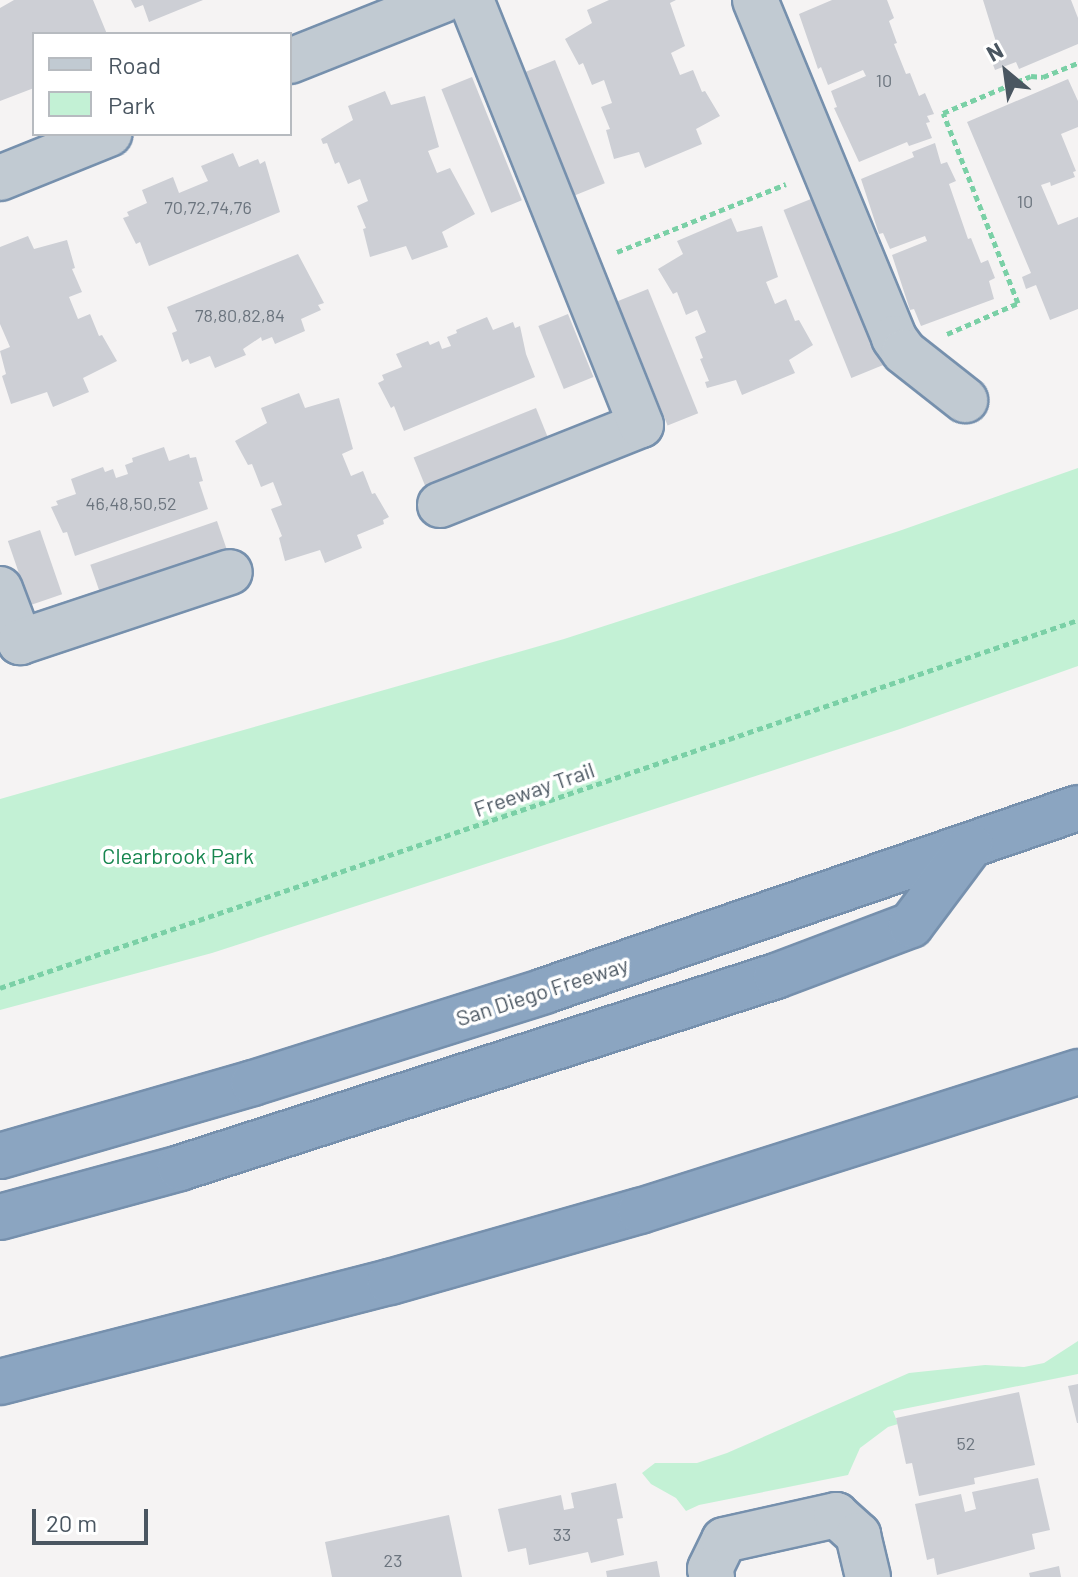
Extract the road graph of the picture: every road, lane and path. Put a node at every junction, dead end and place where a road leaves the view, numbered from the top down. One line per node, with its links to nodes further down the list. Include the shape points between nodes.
1 (443, 0): 4 (street)
2 (471, 0): 9 (street)
3 (755, 0): 7 (street)
4 (292, 60)
5 (1078, 63): 10 (path, via 1043,77 1031,76 943,113 1018,303)
6 (104, 136): 8 (street)
7 (824, 168): 9 (path); 10 (street)
8 (0, 178)
9 (578, 267): 12 (street, via 641,425)
10 (904, 352): 11 (street)
11 (965, 400)
12 (440, 505)
13 (230, 572): 14 (street, via 20,642)
14 (0, 589)
15 (1078, 620): 18 (path, Freeway Trail)
16 (1078, 808): 17 (highway, San Diego Freeway)
17 (970, 846): 20 (highway, San Diego Freeway, via 530,996); 21 (highway, via 911,925 898,930 761,981 180,1168)
18 (0, 988)
19 (1078, 1072): 22 (highway, via 640,1211 390,1282)
20 (0, 1156)
21 (0, 1217)
22 (0, 1382)
23 (712, 1577): 24 (street, via 710,1569 724,1540 836,1515 858,1535)
24 (868, 1577)

